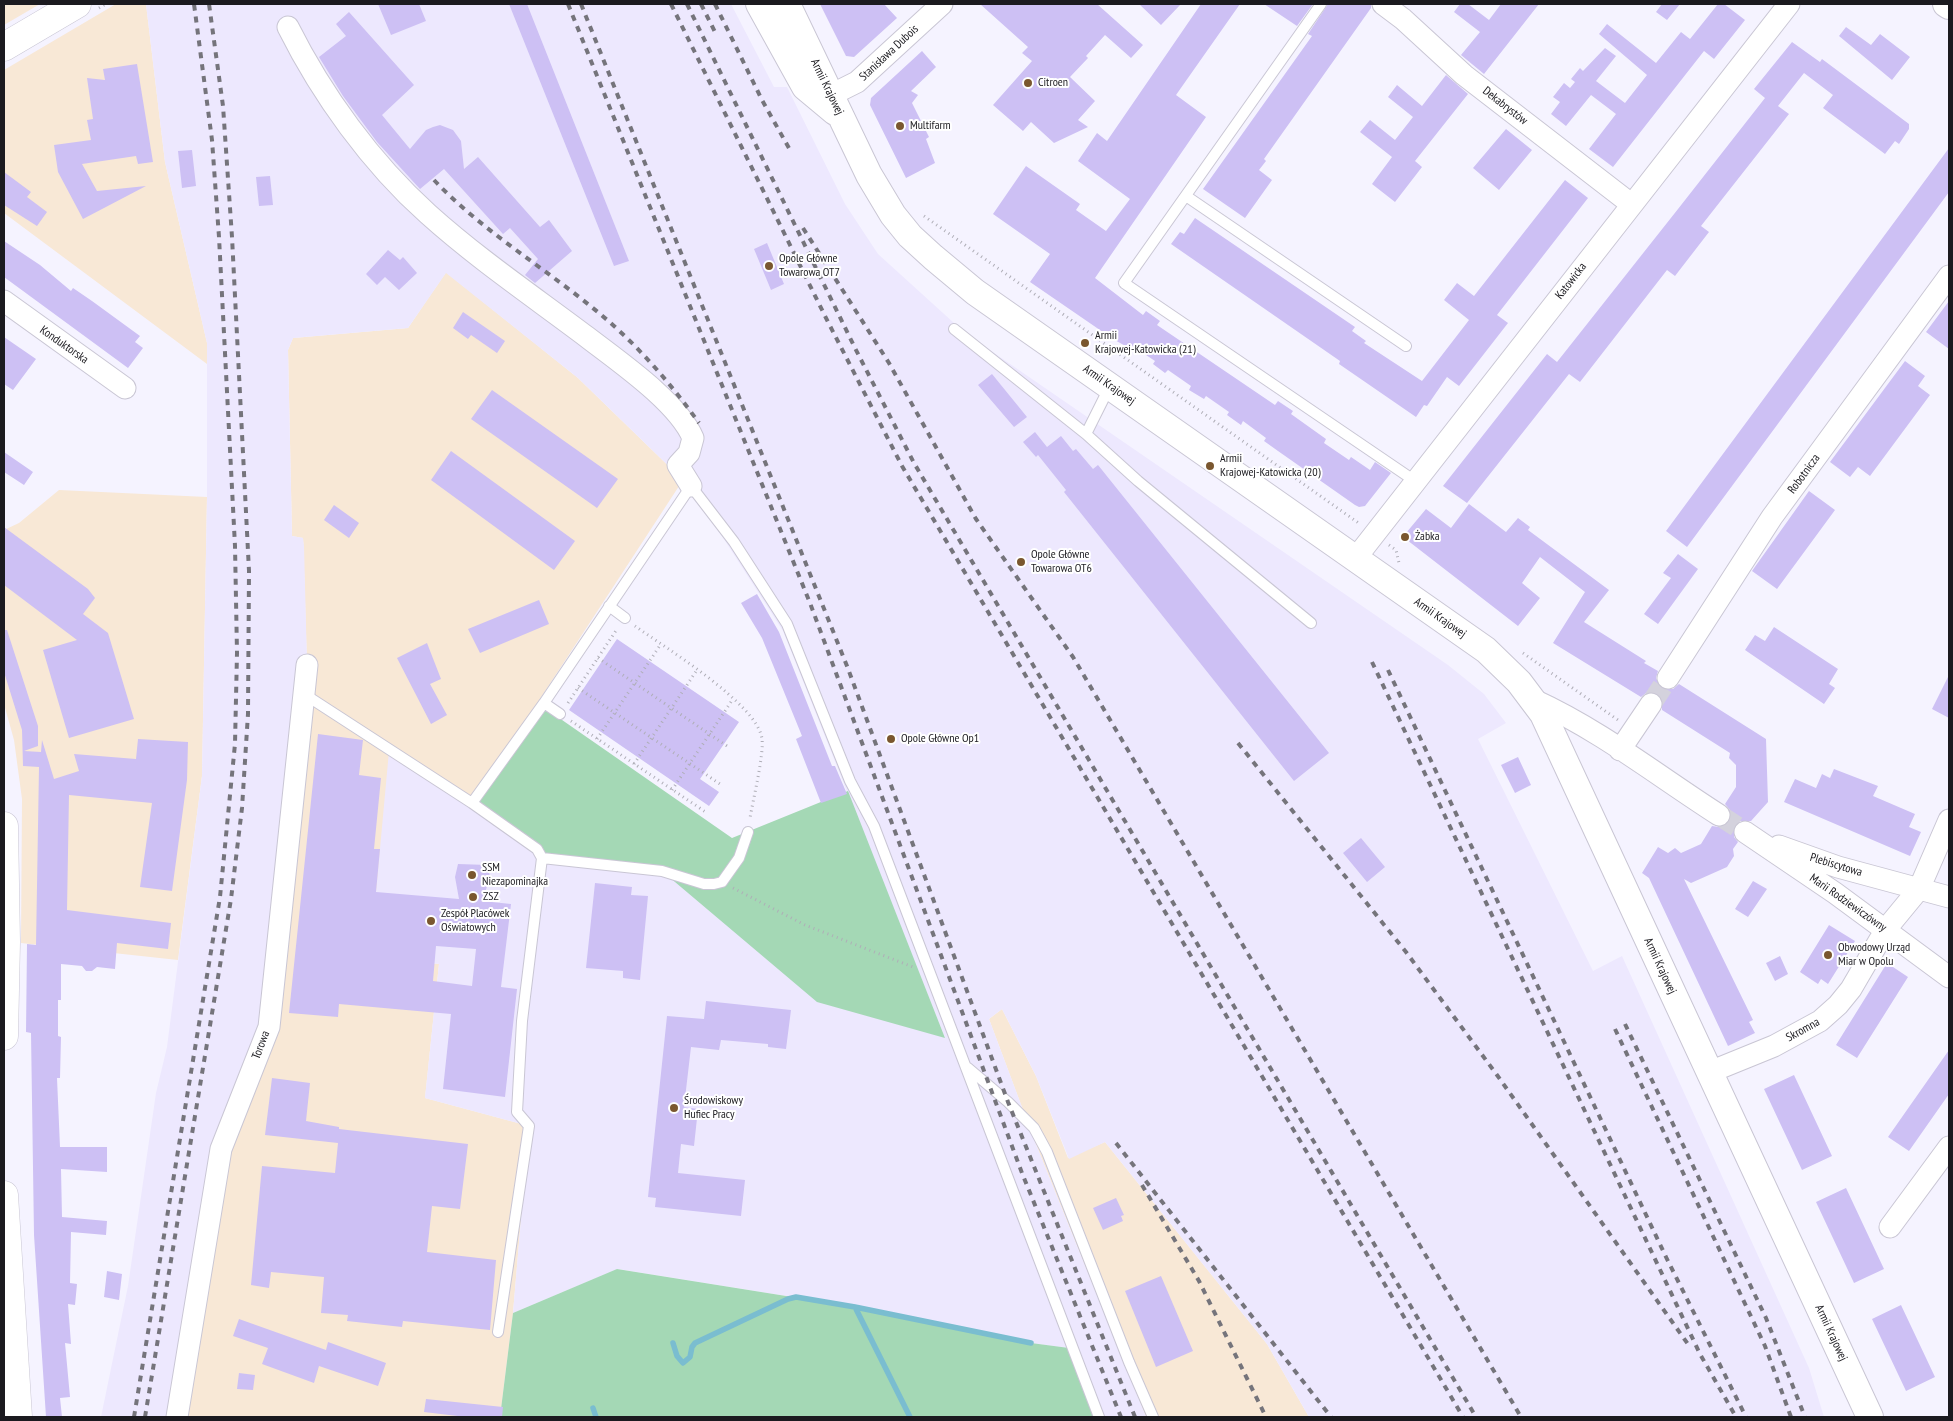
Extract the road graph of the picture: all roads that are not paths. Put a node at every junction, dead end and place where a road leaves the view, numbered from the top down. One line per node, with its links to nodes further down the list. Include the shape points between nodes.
1 (77, 4): 11 (main road)
2 (759, 4): 12 (street, via 805,87)
3 (787, 4): 12 (street, Armii Krajowej)
4 (942, 4): 12 (street, Stanisława Dubois, via 857,82)
5 (1321, 4): 13 (lane)
6 (1383, 4): 14 (street, Dekabrystów, via 1464,74)
7 (1789, 4): 14 (street, Katowicka)
8 (1946, 4): 9 (street)
9 (1949, 6)
10 (288, 27): 23 (street, via 327,97 395,182 428,215 635,375 681,419 693,438 689,453 678,465)
11 (4, 47)
12 (836, 106): 19 (street, Armii Krajowej, via 869,175 910,236 975,292)
13 (1186, 196): 18 (lane); 22 (lane, via 1124,283)
14 (1630, 204): 22 (street, Katowicka)
15 (1949, 276): 29 (street, Robotnicza, via 1772,518)
16 (4, 301): 20 (street, Konduktorska)
17 (954, 330): 21 (lane)
18 (1406, 346)
19 (1111, 386): 21 (lane); 24 (street, Armii Krajowej)
20 (125, 388)
21 (1086, 434): 27 (lane)
22 (1416, 481): 24 (street, Katowicka)
23 (691, 486): 25 (lane); 48 (lane, via 734,542 787,624 850,780 874,826)
24 (1356, 559): 31 (street, Armii Krajowej, via 1486,650)
25 (609, 606): 26 (lane); 32 (lane)
26 (625, 618)
27 (1311, 624)
28 (307, 665): 30 (street, Torowa)
29 (1668, 678)
30 (304, 694): 36 (lane); 55 (street, Torowa, via 269,1027 221,1149)
31 (1534, 700): 35 (street); 49 (street, Armii Krajowej, via 1586,804)
32 (544, 703): 34 (lane); 36 (lane)
33 (1651, 704): 35 (street)
34 (560, 714)
35 (1620, 750): 37 (street)
36 (472, 803): 42 (lane, via 537,849)
37 (1719, 814)
38 (1949, 820): 43 (street)
39 (4, 826): 47 (main road)
40 (748, 832): 42 (lane, via 739,858 722,882 704,884 662,871)
41 (1749, 835): 43 (street, Plebiscytowa, via 1838,867); 45 (street, Marii Rodziewiczówny)
42 (542, 858): 53 (lane, via 522,1021 517,1112 529,1126)
43 (1919, 889): 44 (street, Plebiscytowa); 45 (street)
44 (1949, 897)
45 (1886, 929): 46 (street, Marii Rodziewiczówny); 49 (street, Skromna, via 1851,989 1820,1021 1774,1046)
46 (1949, 977)
47 (4, 1036)
48 (967, 1068): 56 (lane); 57 (lane, via 1034,1128 1047,1152)
49 (1710, 1072): 58 (street, Armii Krajowej)
50 (1949, 1147): 52 (street)
51 (4, 1195): 54 (main road)
52 (1890, 1227)
53 (498, 1332)
54 (18, 1417)
55 (177, 1417)
56 (1099, 1417)
57 (1152, 1417)
58 (1870, 1417)

